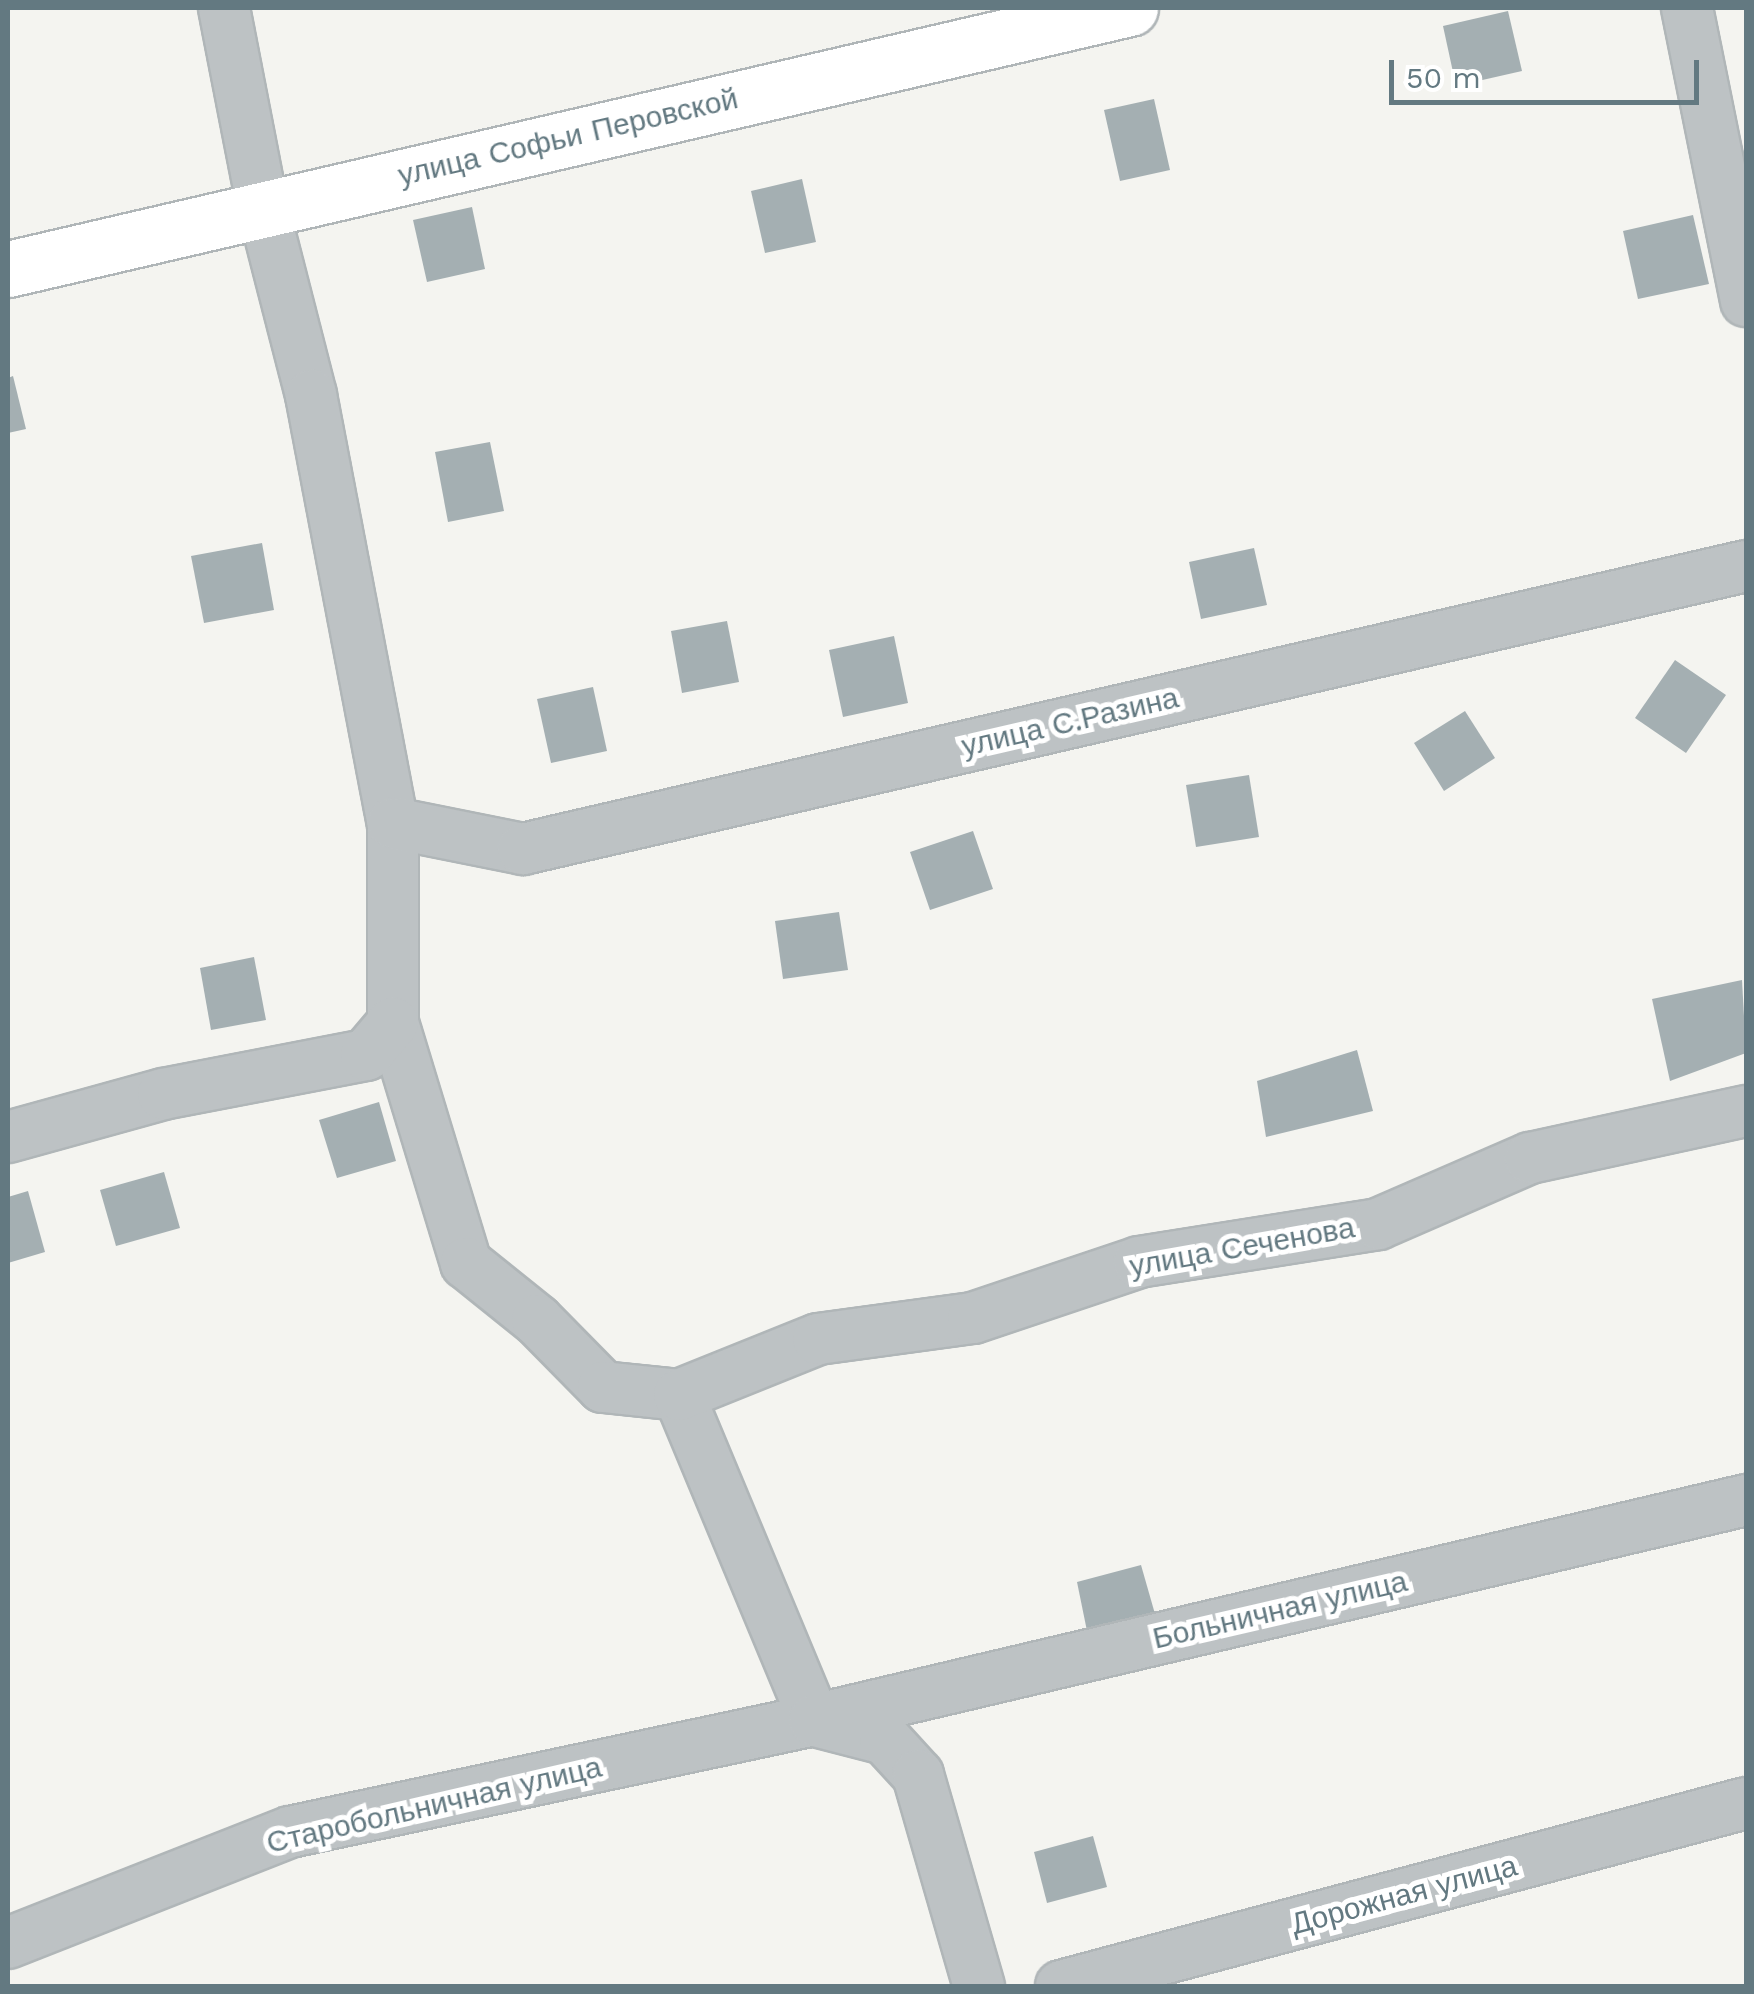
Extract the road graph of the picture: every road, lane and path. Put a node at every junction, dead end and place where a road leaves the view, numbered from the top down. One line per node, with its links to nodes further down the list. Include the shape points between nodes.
1 (224, 8): 4 (street)
2 (1130, 8): 4 (main road, улица Софьи Перовской)
3 (1687, 8): 6 (street)
4 (263, 208): 5 (main road, улица Софьи Перовской); 8 (street, via 311,394)
5 (8, 269)
6 (1746, 300)
7 (1746, 566): 8 (street, улица С.Разина, via 523,849)
8 (394, 823): 9 (street)
9 (394, 1023): 11 (street, via 366,1054 162,1094); 12 (street, via 466,1263 537,1320 602,1387)
10 (1746, 1112): 12 (street, улица Сеченова, via 1530,1158 1378,1224 1139,1262 973,1318 818,1339)
11 (8, 1138)
12 (679, 1395): 14 (street)
13 (1746, 1500): 14 (street, Больничная улица)
14 (814, 1720): 16 (street, Старобольничная улица, via 290,1832); 17 (street, via 885,1739 918,1775)
15 (1746, 1802): 18 (street, Дорожная улица)
16 (8, 1944)
17 (978, 1986)
18 (1061, 1986)

